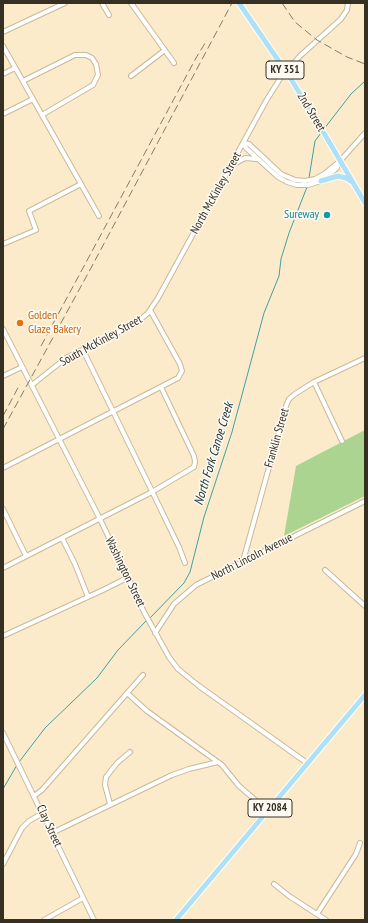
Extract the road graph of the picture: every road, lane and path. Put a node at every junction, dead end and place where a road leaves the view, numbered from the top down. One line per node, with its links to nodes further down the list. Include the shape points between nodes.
1 (65, 3): 7 (street)
2 (102, 3): 6 (street)
3 (131, 3): 9 (street)
4 (239, 3): 21 (main road, 2nd Street / KY 351, bridge, via 291,79)
5 (348, 3): 19 (street, North McKinley Street, via 341,19 281,77)
6 (109, 15)
7 (3, 32)
8 (3, 46): 11 (street)
9 (165, 50): 10 (street); 13 (street)
10 (174, 62)
11 (15, 68): 12 (street); 14 (street)
12 (3, 74)
13 (131, 76)
14 (23, 81): 15 (street); 17 (street, via 75,55 86,55 96,64 98,75 93,85)
15 (33, 99): 16 (street); 17 (street)
16 (3, 114)
17 (42, 115): 25 (street)
18 (365, 133): 21 (street)
19 (243, 143): 20 (street); 22 (street, North McKinley Street); 24 (street, via 249,144 281,174)
20 (261, 161): 22 (street, via 249,157); 24 (street, via 282,180)
21 (340, 161): 23 (street, via 332,174); 26 (main road, 2nd Street / KY 351)
22 (231, 165): 30 (street, North McKinley Street)
23 (319, 181): 24 (street); 26 (main road, via 338,176)
24 (298, 183)
25 (81, 184): 28 (street); 29 (street, via 29,211 36,230)
26 (354, 184): 27 (main road, 2nd Street / KY 351)
27 (365, 203)
28 (99, 216)
29 (3, 244)
30 (150, 310): 32 (street, South McKinley Street, via 135,324); 38 (street, via 173,350 182,372 178,378)
31 (3, 329): 34 (street, Washington Street)
32 (83, 350): 37 (street, South McKinley Street, via 66,358); 39 (street)
33 (365, 358): 36 (street, Franklin Street)
34 (22, 367): 35 (street); 37 (street, Washington Street)
35 (3, 376)
36 (314, 382): 41 (street); 49 (street, Franklin Street, via 295,394 288,402)
37 (32, 385): 40 (street, Washington Street)
38 (161, 387): 39 (street); 43 (street, via 194,456 195,464 192,469)
39 (112, 411): 40 (street); 43 (street)
40 (58, 438): 42 (street); 46 (street, Washington Street)
41 (342, 441)
42 (3, 468)
43 (152, 492): 46 (street); 50 (street)
44 (365, 501): 49 (street, North Lincoln Avenue)
45 (3, 509): 48 (street)
46 (100, 519): 47 (street); 53 (street, Washington Street)
47 (62, 538): 48 (street); 56 (street)
48 (26, 556): 51 (street)
49 (242, 561): 54 (street, North Lincoln Avenue)
50 (185, 563)
51 (3, 568)
52 (325, 570): 57 (street)
53 (127, 578): 56 (street); 58 (street, Washington Street)
54 (196, 585): 55 (street); 58 (street, North Lincoln Avenue, via 174,604)
55 (196, 590)
56 (88, 596): 59 (street)
57 (365, 606)
58 (155, 633): 66 (street, Washington Street, via 178,669)
59 (3, 636)
60 (143, 675): 61 (street)
61 (127, 693): 65 (street); 67 (street)
62 (365, 695): 66 (main road, KY 2084)
63 (3, 733): 67 (street, Clay Street)
64 (130, 752): 68 (street, via 106,777 105,786)
65 (218, 762): 68 (street, via 172,775); 69 (street, via 239,786)
66 (307, 763): 69 (main road, KY 2084)
67 (34, 796): 70 (street, Clay Street)
68 (110, 804): 71 (street)
69 (268, 811): 79 (main road, KY 2084)
70 (43, 813): 71 (street, Clay Street); 73 (street, via 22,828)
71 (52, 833): 75 (street, Clay Street)
72 (360, 843): 76 (street, via 356,854)
73 (3, 864)
74 (274, 884): 76 (street)
75 (83, 898): 77 (street); 78 (street, Clay Street)
76 (317, 914): 80 (street)
77 (44, 920)
78 (94, 920)
79 (176, 920)
80 (326, 920)

